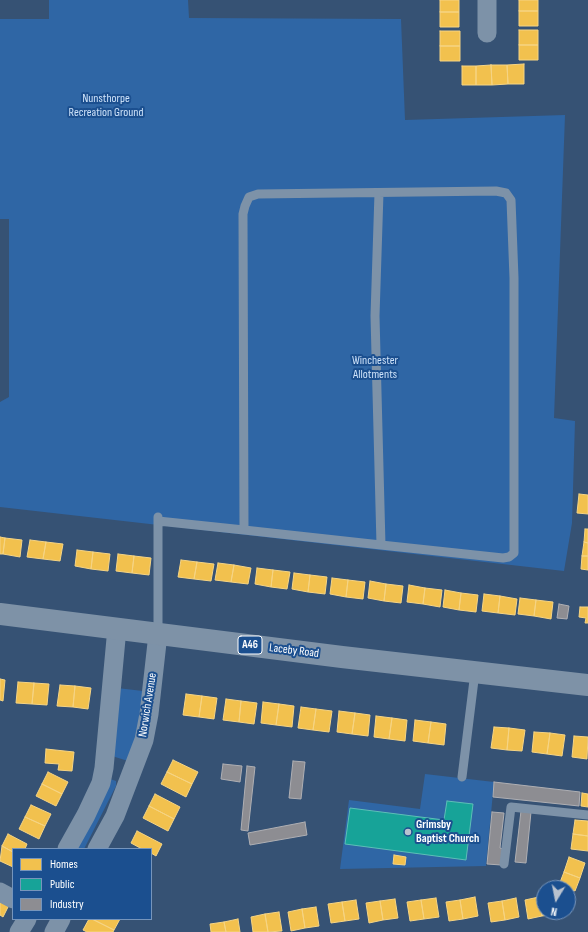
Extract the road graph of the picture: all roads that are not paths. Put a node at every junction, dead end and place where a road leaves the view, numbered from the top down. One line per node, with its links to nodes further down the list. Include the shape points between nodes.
1 (487, 0): 2 (street)
2 (487, 33)
3 (379, 192): 4 (lane, via 258,194 250,197 245,206); 5 (lane, via 375,316); 5 (lane, via 506,193 511,200 514,286 514,554 503,558)
4 (244, 530): 5 (lane); 8 (lane, via 158,519)
5 (381, 545)
6 (0, 614): 7 (highway, Laceby Road / A46)
7 (117, 628): 8 (highway, Laceby Road / A46); 11 (street)
8 (158, 634): 9 (highway, Laceby Road / A46); 12 (street, Norwich Avenue, via 144,740)
9 (475, 672): 10 (highway, Laceby Road / A46); 13 (lane)
10 (588, 684)
11 (104, 768): 12 (street); 15 (street, via 101,783)
12 (131, 776): 16 (street, Norwich Avenue, via 115,816)
13 (462, 777)
14 (588, 815): 17 (lane, via 511,807)
15 (68, 848)
16 (98, 848)
17 (504, 864)
18 (0, 892): 19 (street)
19 (12, 898)
20 (26, 920): 21 (street)
21 (20, 932)

